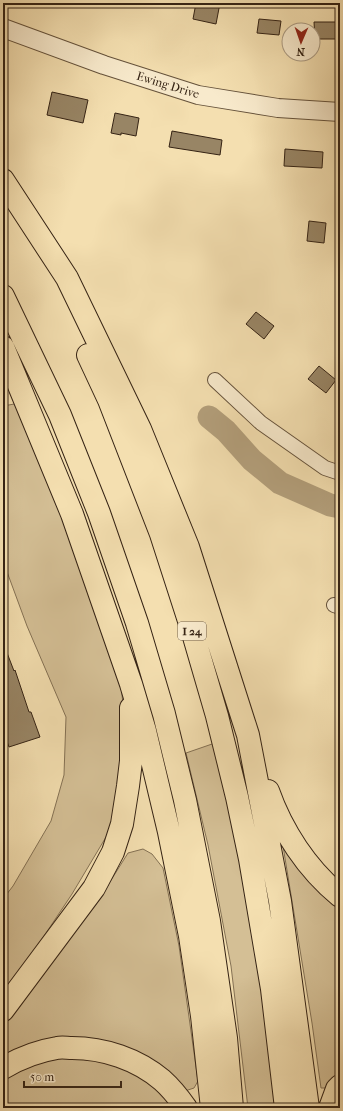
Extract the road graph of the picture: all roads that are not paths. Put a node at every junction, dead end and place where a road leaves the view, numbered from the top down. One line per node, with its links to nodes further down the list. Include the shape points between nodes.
1 (3, 28): 2 (street, Ewing Drive, via 104,65 198,95 278,108)
2 (340, 112)
3 (3, 182): 9 (highway, via 67,278 140,429 188,547); 17 (highway, I 24, via 109,400 161,534 192,630 237,797 250,860 272,988)
4 (3, 296): 16 (highway, via 60,415 99,513 137,623 164,714 186,800 209,921 226,1038)
5 (3, 347): 8 (highway, via 72,514)
6 (214, 380): 7 (street, via 261,423 325,468)
7 (340, 473)
8 (131, 684): 11 (highway, via 131,761 122,824 113,852 94,888); 15 (highway, via 169,832 190,936)
9 (248, 735): 10 (highway, via 274,808 295,845); 18 (highway, via 280,901)
10 (340, 896)
11 (3, 1010)
12 (3, 1068): 14 (highway, via 16,1060 58,1048 102,1051 122,1057 150,1072 162,1081)
13 (340, 1086): 19 (highway)
14 (186, 1108)
15 (212, 1108)
16 (232, 1108)
17 (286, 1108)
18 (308, 1108)
19 (330, 1108)

